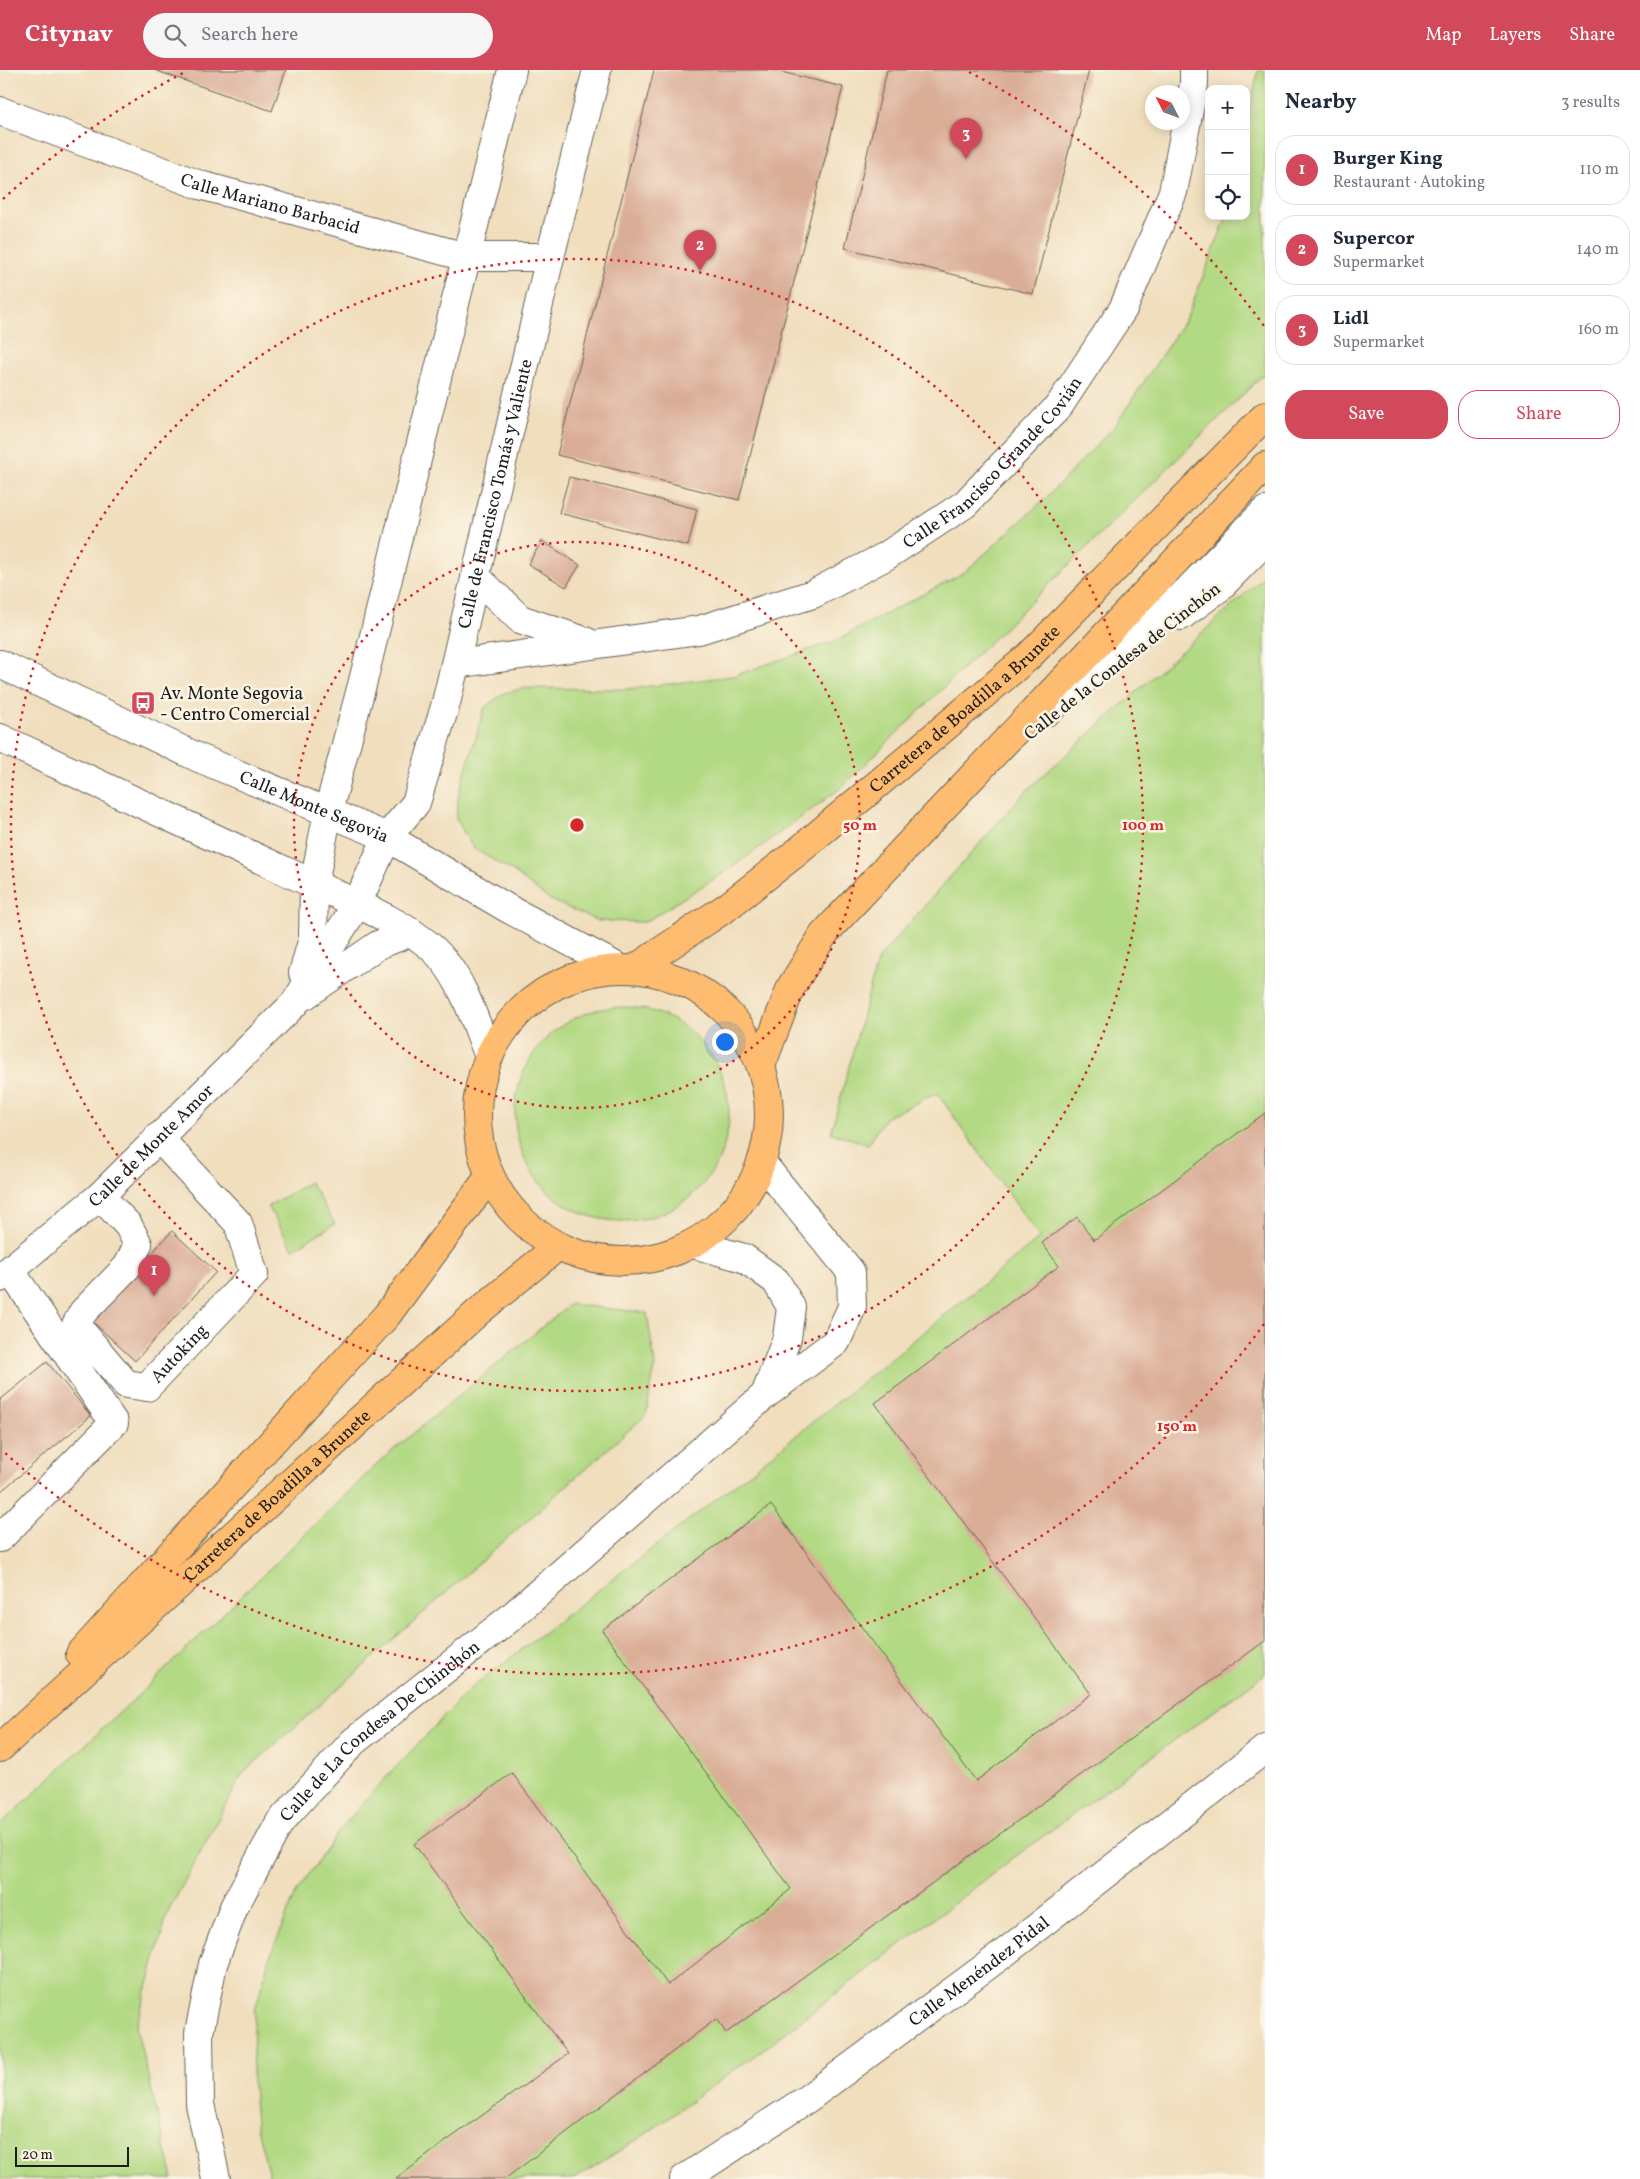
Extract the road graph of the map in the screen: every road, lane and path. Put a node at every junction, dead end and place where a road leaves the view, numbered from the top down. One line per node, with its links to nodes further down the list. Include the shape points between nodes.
1 (512, 70): 5 (street)
2 (597, 70): 6 (street, Calle de Francisco Tomás y Valiente)
3 (1194, 70): 12 (street, Calle Francisco Grande Covián, via 1173,192 1123,310 1059,406 965,504 886,556 813,594 699,630)
4 (0, 111): 5 (street, Calle Mariano Barbacid, via 200,184)
5 (466, 257): 6 (street, Calle Mariano Barbacid); 17 (street)
6 (550, 257): 11 (street, Calle de Francisco Tomás y Valiente)
7 (1265, 416): 22 (main road, Carretera de Boadilla a Brunete, via 1028,657 796,853 734,901)
8 (1265, 466): 16 (main road)
9 (1265, 511): 16 (street, via 1182,596)
10 (1265, 541): 16 (street, Calle de la Condesa de Cinchón, via 1219,588)
11 (476, 578): 12 (street, Calle Francisco Grande Covián, via 520,619); 14 (street, Calle de Francisco Tomás y Valiente)
12 (590, 644): 14 (street, Calle Francisco Grande Covián)
13 (0, 664): 17 (street, Calle Monte Segovia, via 199,758)
14 (456, 664): 18 (street, Calle de Francisco Tomás y Valiente, via 416,803)
15 (0, 738): 19 (street)
16 (973, 776): 25 (main road, via 824,934 791,987)
17 (328, 812): 18 (street, Calle Monte Segovia); 19 (street)
18 (387, 837): 20 (street, Calle de Francisco Tomás y Valiente); 22 (street, Calle Monte Segovia, via 507,908)
19 (314, 884): 20 (street); 23 (street, via 313,938)
20 (356, 904): 21 (street); 23 (street, Calle de Monte Amor)
21 (411, 932): 23 (street, Calle de Monte Amor, via 378,945); 24 (street, via 440,955 457,979)
22 (628, 968): 24 (main road, via 587,972 556,984 528,1002 505,1026); 25 (main road, via 669,975 699,989 726,1010 746,1035)
23 (295, 1003): 26 (street, Calle de Monte Amor)
24 (488, 1054): 28 (main road, via 477,1095 477,1137)
25 (761, 1066): 27 (main road, via 768,1093 769,1122)
26 (158, 1136): 29 (street, Calle de Monte Amor); 33 (street, Autoking, via 238,1223 254,1274)
27 (762, 1163): 30 (main road, via 739,1204 718,1226); 34 (street, Calle de La Condesa De Chinchón, via 851,1272 852,1307 836,1342)
28 (489, 1177): 31 (main road, via 517,1218); 37 (main road, Carretera de Boadilla a Brunete, via 387,1315)
29 (100, 1196): 32 (street, Calle de Monte Amor); 33 (street, Autoking, via 128,1225 138,1244 128,1266 83,1312 76,1325 126,1384)
30 (693, 1244): 31 (main road, via 660,1257 625,1262 590,1258); 34 (street, Calle de La Condesa De Chinchón, via 744,1258 776,1281 791,1307 787,1338)
31 (557, 1247): 38 (main road, Carretera de Boadilla a Brunete, via 478,1312)
32 (5, 1274): 35 (street)
33 (148, 1387): 35 (street)
34 (765, 1395): 40 (street, Calle de La Condesa De Chinchón, via 510,1618 353,1742 280,1822 234,1907 213,1964 199,2033 200,2104)
35 (114, 1423): 36 (street)
36 (0, 1538)
37 (0, 1742)
38 (0, 1748)
39 (1265, 1749): 41 (street, Calle Menéndez Pidal, via 996,1960 807,2099)
40 (216, 2179)
41 (684, 2179)

